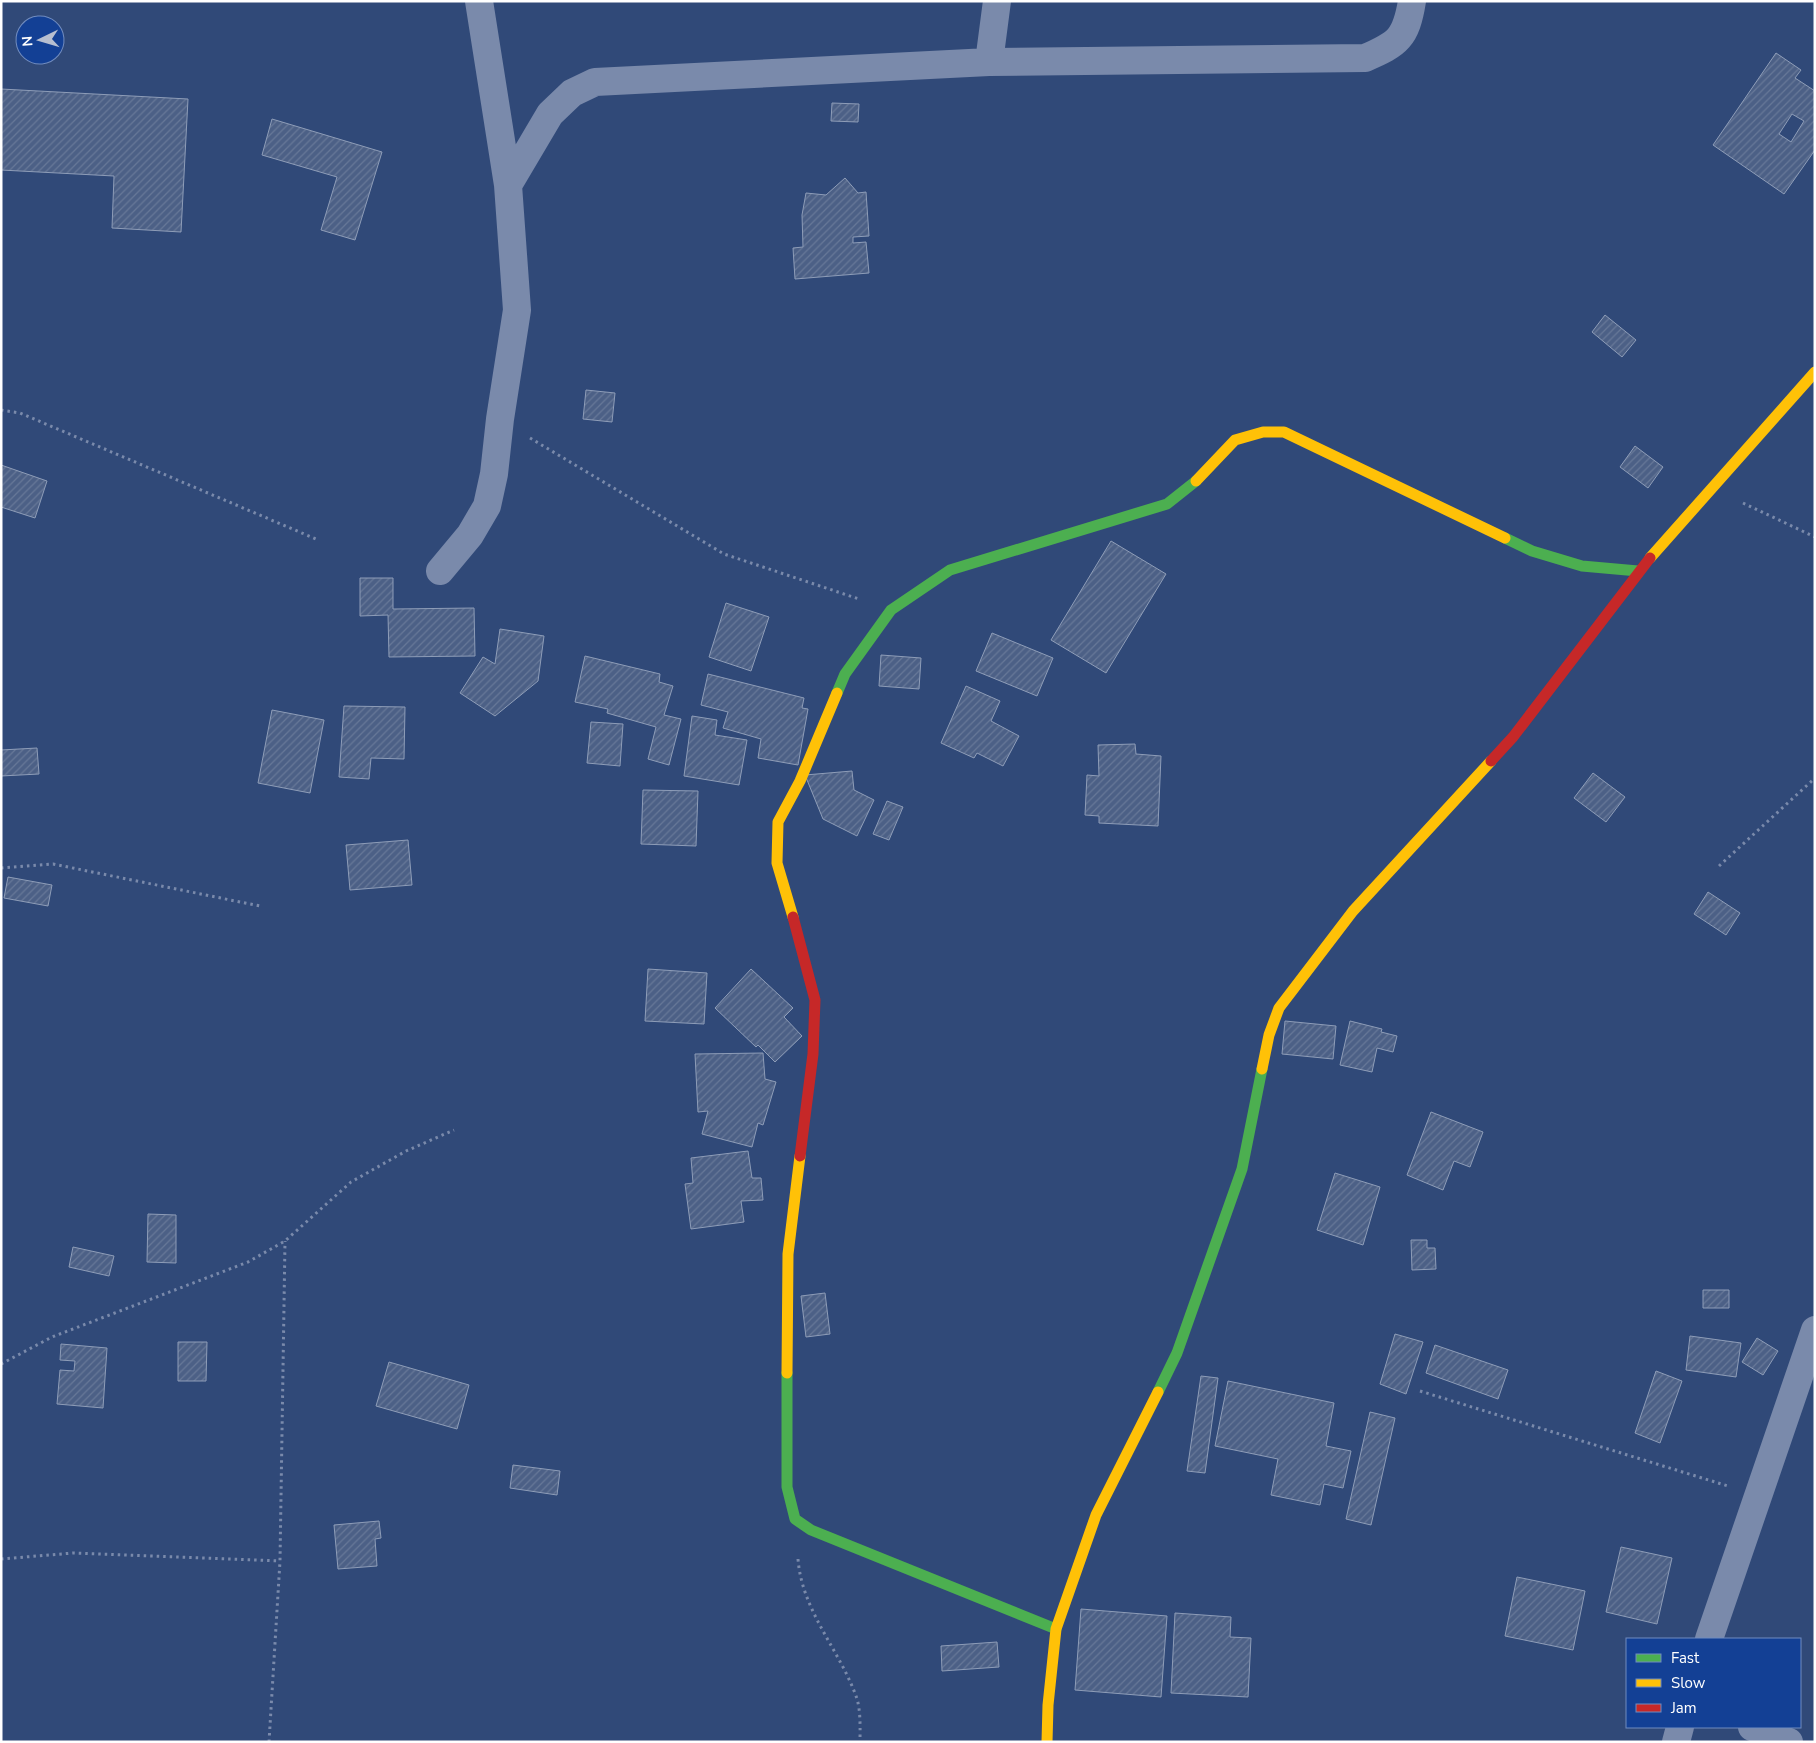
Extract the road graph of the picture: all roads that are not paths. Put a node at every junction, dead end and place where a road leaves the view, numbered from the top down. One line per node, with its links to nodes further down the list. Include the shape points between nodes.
1 (479, 1): 5 (street)
2 (997, 1): 4 (street)
3 (1412, 1): 4 (street, via 1408,24 1392,46 1365,58)
4 (989, 62): 5 (street, via 595,82 572,93 550,114)
5 (508, 184): 7 (street, via 517,310 494,474 487,506 470,535)
6 (1812, 377): 8 (street)
7 (440, 571)
8 (1638, 571): 10 (street, via 1513,737 1353,911 1280,1008 1269,1036 1242,1169 1177,1353 1096,1515); 10 (street, via 1582,566 1532,551 1284,432 1263,432 1235,440 1191,486 1167,504 950,570 891,610 845,674 800,781 778,822 777,863 806,957 815,1000 813,1054 788,1254 787,1487 795,1519 811,1530)
9 (1815, 1330): 11 (street)
10 (1056, 1629): 14 (street)
11 (1709, 1638)
12 (1680, 1728): 15 (street)
13 (1754, 1728): 16 (street)
14 (1047, 1742)
15 (1676, 1742)
16 (1789, 1742)

